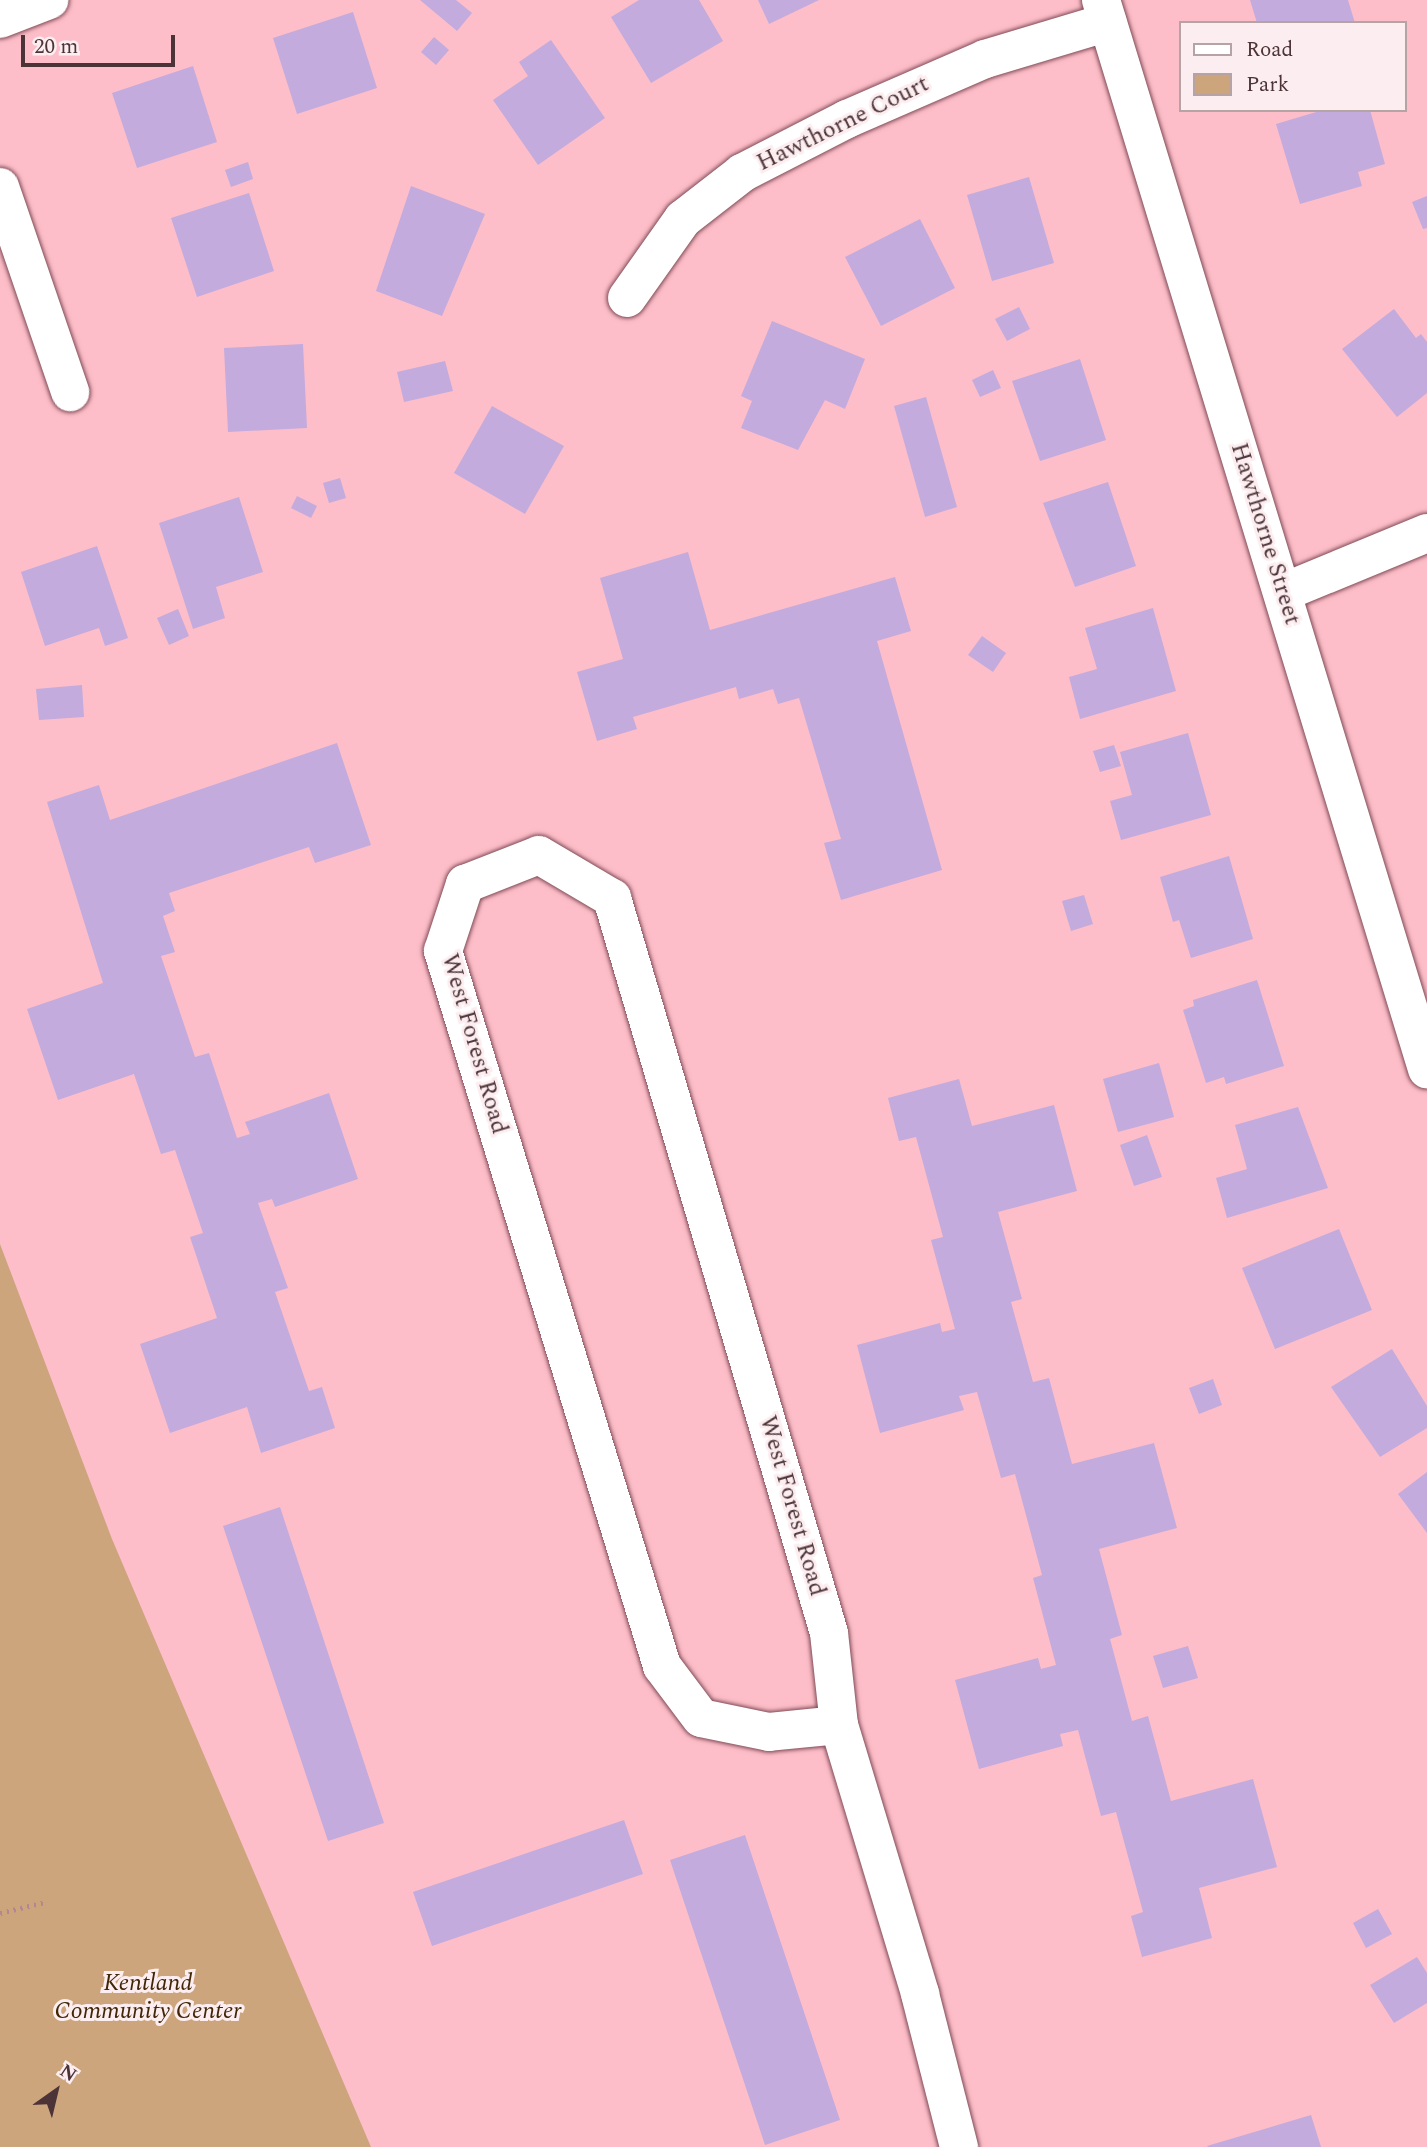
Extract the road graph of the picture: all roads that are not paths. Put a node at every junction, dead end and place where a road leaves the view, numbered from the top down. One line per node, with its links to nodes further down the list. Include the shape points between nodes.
1 (49, 0): 3 (street)
2 (1104, 11): 5 (street, Hawthorne Court, via 847,119 742,173 683,219); 8 (street, Hawthorne Street)
3 (0, 19)
4 (0, 187): 6 (street)
5 (627, 298)
6 (70, 392)
7 (1427, 533): 8 (street)
8 (1284, 592): 9 (street, Hawthorne Street, via 1393,970)
9 (1427, 1069)
10 (839, 1725): 10 (street, West Forest Road, via 829,1633 612,898 539,855 466,884 443,951 662,1667 701,1718 769,1732); 11 (street, West Forest Road, via 920,1994)
11 (959, 2147)

